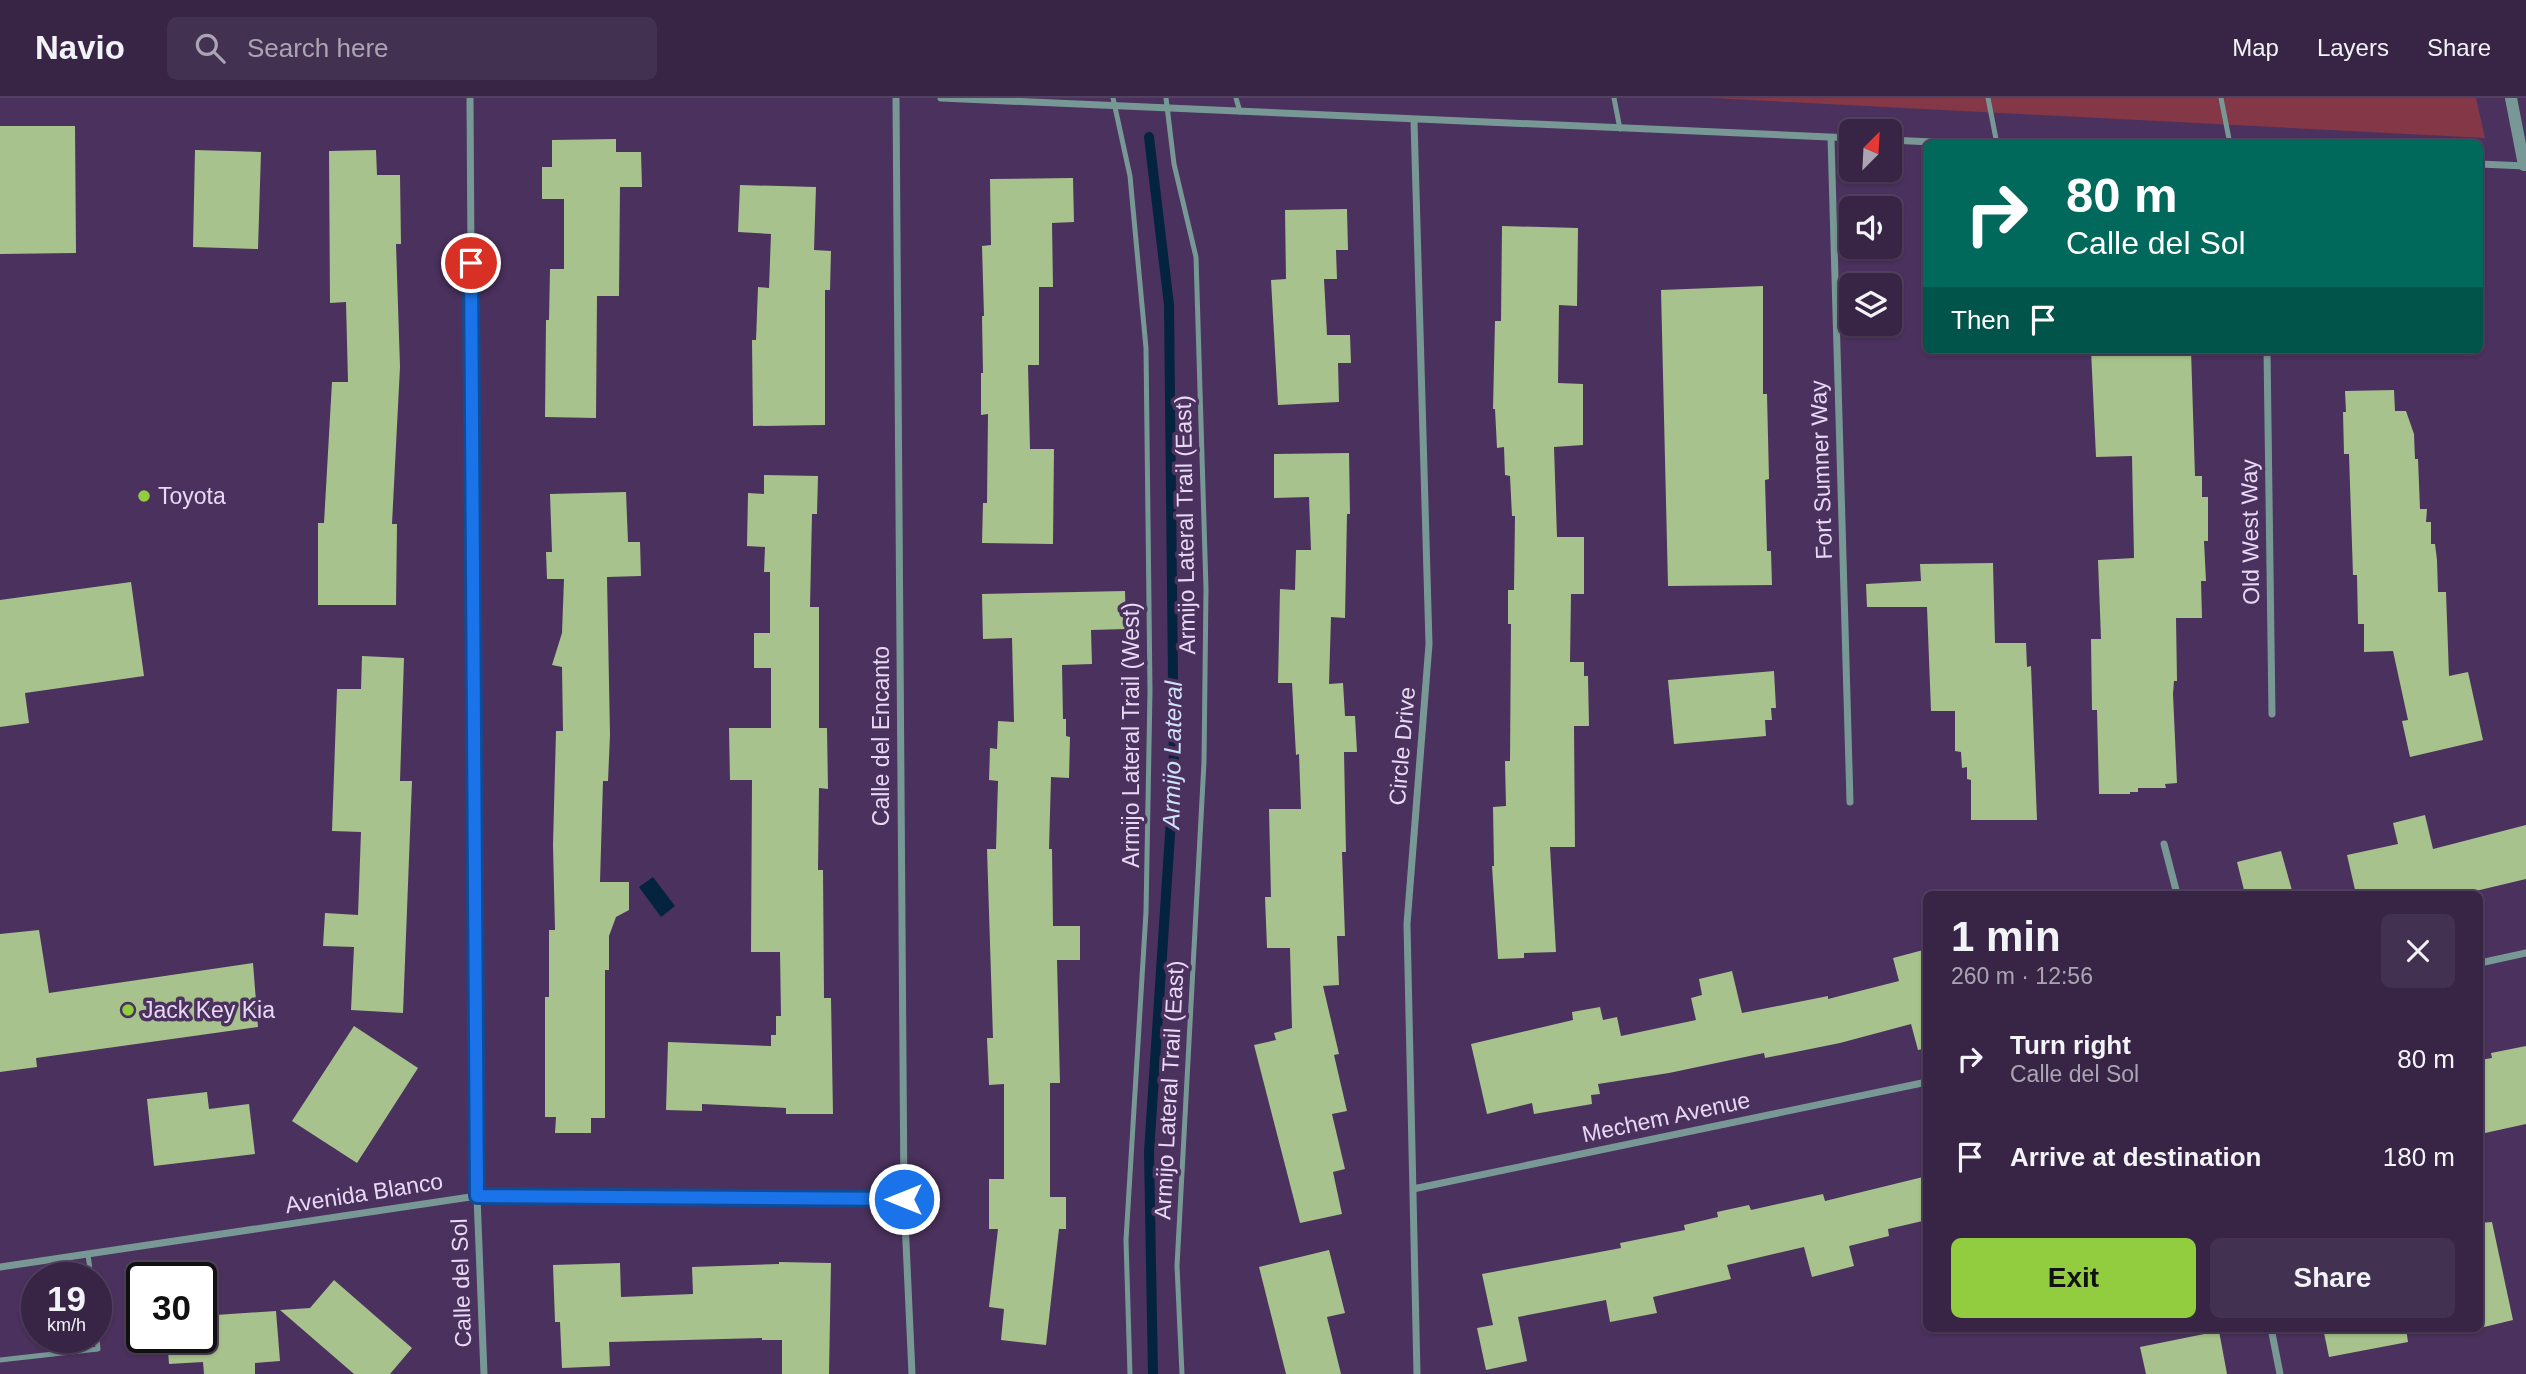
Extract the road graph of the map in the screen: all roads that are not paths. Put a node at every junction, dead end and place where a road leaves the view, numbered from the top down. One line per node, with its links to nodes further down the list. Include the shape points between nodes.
1 (470, 98): 32 (street, Calle del Sol)
2 (897, 98): 33 (street, Calle del Encanto)
3 (941, 98): 10 (street)
4 (1166, 98): 11 (lane, Armijo Lateral Trail (East))
5 (1236, 98): 12 (lane)
6 (1614, 98): 14 (lane)
7 (1988, 98): 17 (lane)
8 (2221, 98): 18 (lane)
9 (2511, 98): 22 (street)
10 (1114, 102): 11 (street); 42 (lane, Armijo Lateral Trail (West), via 1129,176 1140,270 1148,454 1146,912 1126,1240)
11 (1167, 109): 12 (street); 43 (lane, Armijo Lateral Trail (East), via 1174,164 1196,257 1206,589 1204,762 1177,1266)
12 (1240, 112): 13 (street)
13 (1414, 121): 14 (street); 31 (street, Circle Drive, via 1429,644 1407,925)
14 (1620, 129): 15 (street)
15 (1831, 138): 16 (street); 25 (street, Fort Sumner Way)
16 (1839, 138)
17 (1996, 140)
18 (2229, 140)
19 (1902, 141): 20 (street)
20 (1923, 142)
21 (2483, 164): 22 (street)
22 (2525, 167)
23 (2267, 354): 24 (street, Old West Way)
24 (2272, 714)
25 (1850, 802)
26 (2165, 844): 27 (street)
27 (2176, 891)
28 (2526, 953): 29 (street)
29 (2483, 962)
30 (1923, 1083): 31 (street, Mechem Avenue)
31 (1413, 1189): 44 (street, Circle Drive)
32 (477, 1196): 33 (street, Avenida Blanco); 34 (street, Avenida Blanco); 40 (street, Calle del Sol)
33 (904, 1199): 41 (street, Calle del Encanto)
34 (88, 1254): 35 (lane); 36 (street, Avenida Blanco)
35 (89, 1262)
36 (0, 1268)
37 (2272, 1332): 45 (street)
38 (62, 1353): 39 (lane)
39 (0, 1360)
40 (485, 1374)
41 (912, 1374)
42 (1130, 1374)
43 (1182, 1374)
44 (1417, 1374)
45 (2280, 1374)

